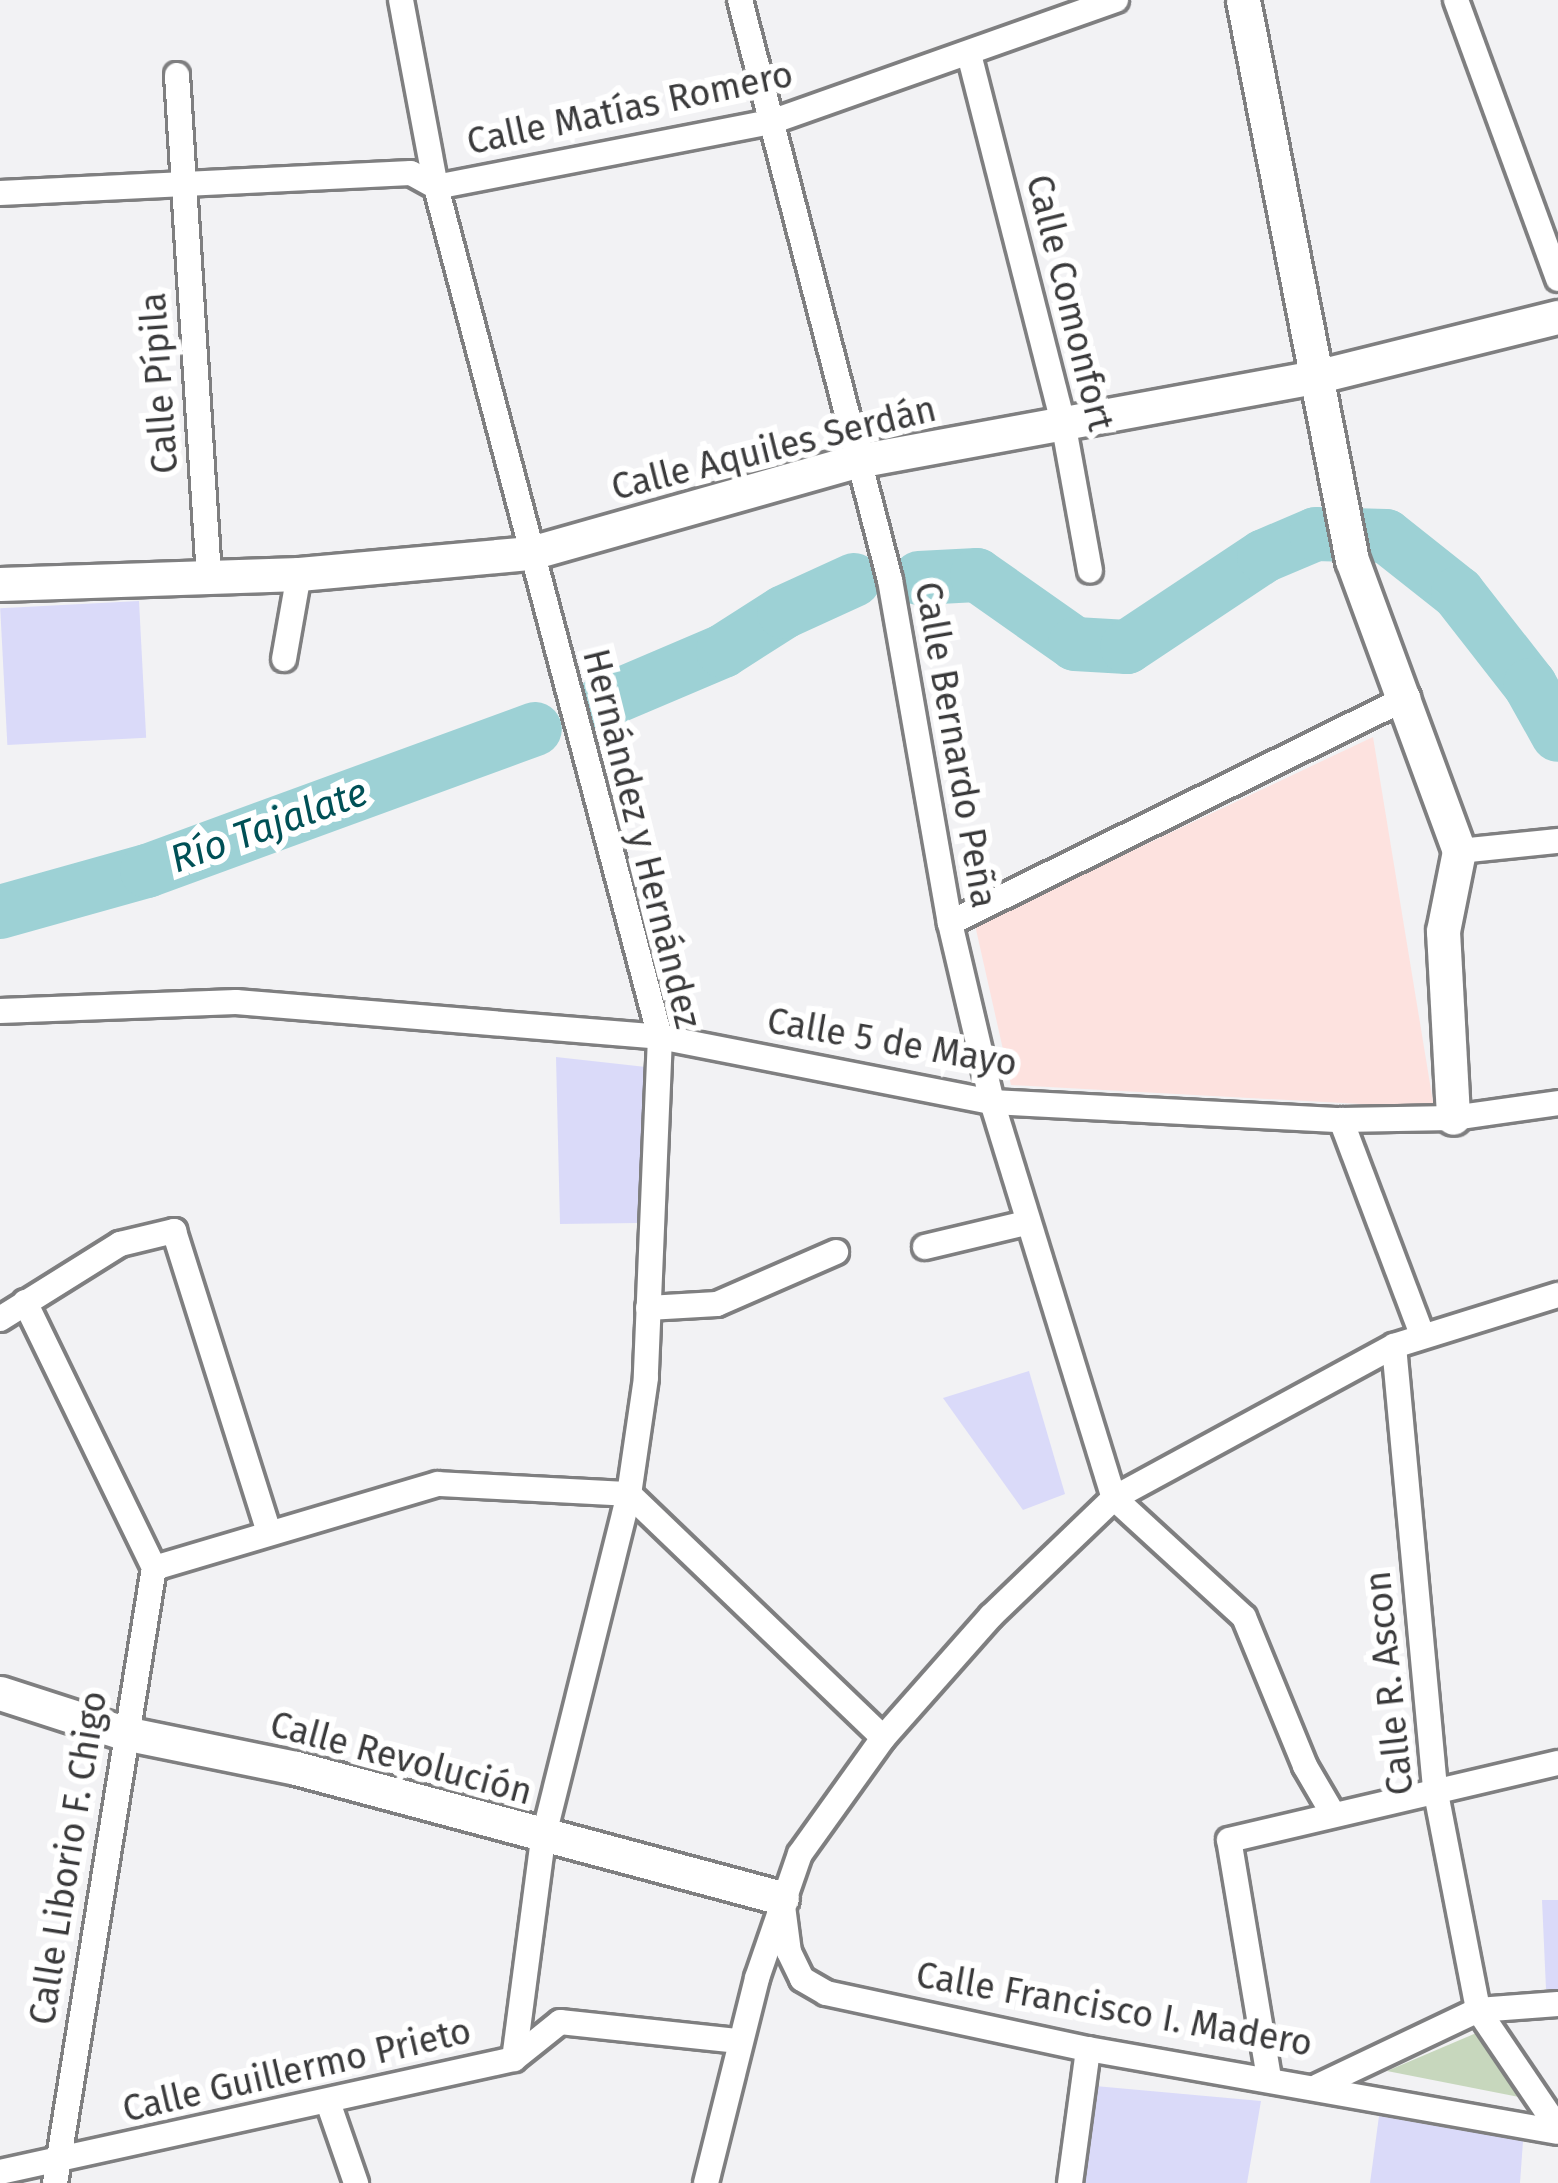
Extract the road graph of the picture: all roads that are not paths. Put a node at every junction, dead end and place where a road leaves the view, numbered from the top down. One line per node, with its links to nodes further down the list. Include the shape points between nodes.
1 (401, 0): 10 (street, Hernández y Hernández)
2 (740, 0): 8 (street, Calle Bernardo Peña)
3 (1116, 0): 6 (street, Calle Matías Romero)
4 (1243, 0): 14 (street, via 1283,174)
5 (1456, 0): 12 (street)
6 (969, 54): 8 (street, Calle Matías Romero); 15 (street, Calle Comonfort)
7 (177, 75): 9 (street, Calle Pípila)
8 (771, 122): 10 (street, Calle Matías Romero); 16 (street, Calle Bernardo Peña)
9 (183, 184): 10 (street, Calle Matías Romero, via 411,173); 11 (street, Calle Matías Romero); 20 (street, Calle Pípila)
10 (436, 187): 17 (street, Hernández y Hernández)
11 (0, 193)
12 (1558, 279)
13 (1558, 317): 14 (street, Calle Aquiles Serdán)
14 (1311, 378): 15 (street, Calle Aquiles Serdán); 23 (street, via 1352,560)
15 (1063, 422): 16 (street, Calle Aquiles Serdán); 18 (street, Calle Comonfort)
16 (856, 460): 17 (street, Calle Aquiles Serdán); 26 (street, Calle Bernardo Peña, via 890,580)
17 (531, 553): 19 (street, Calle Aquiles Serdán); 28 (street, Hernández y Hernández)
18 (1090, 571)
19 (299, 574): 20 (street, Calle Aquiles Serdán); 22 (street)
20 (209, 577): 21 (street, Calle Aquiles Serdán)
21 (0, 584)
22 (284, 659)
23 (1408, 697): 25 (street); 26 (street)
24 (1558, 841): 25 (street)
25 (1460, 851): 31 (street, via 1443,932)
26 (950, 923): 29 (street, Calle Bernardo Peña)
27 (0, 1012): 28 (street, Calle 5 de Mayo, via 236,1002)
28 (660, 1037): 29 (street, Calle 5 de Mayo); 38 (street, Hernández y Hernández)
29 (992, 1102): 32 (street, Calle 5 de Mayo); 33 (street, Calle Bernardo Peña)
30 (1558, 1103): 31 (street, Calle 5 de Mayo)
31 (1453, 1118): 32 (street, Calle 5 de Mayo)
32 (1341, 1120): 40 (street)
33 (1027, 1223): 34 (street); 43 (street, Calle Bernardo Peña)
34 (925, 1247)
35 (836, 1252): 38 (street, via 717,1304)
36 (1558, 1294): 40 (street)
37 (25, 1302): 39 (street); 44 (street, via 120,1244 174,1231); 45 (street)
38 (648, 1308): 42 (street, Hernández y Hernández)
39 (0, 1318)
40 (1422, 1334): 41 (street)
41 (1394, 1346): 43 (street); 50 (street, Calle R. Ascon)
42 (629, 1494): 44 (street, via 438,1484); 48 (street); 52 (street, Hernández y Hernández)
43 (1114, 1498): 48 (street, via 991,1616); 51 (street, via 1244,1616)
44 (268, 1529): 45 (street)
45 (154, 1568): 47 (street, Calle Liborio F. Chigo)
46 (0, 1693): 47 (street, Calle Revolución)
47 (124, 1733): 52 (street, Calle Revolución, via 296,1768); 66 (street, Calle Liborio F. Chigo)
48 (883, 1738): 53 (street, via 800,1854)
49 (1558, 1763): 50 (street)
50 (1435, 1788): 51 (street); 57 (street, Calle R. Ascon)
51 (1333, 1814): 61 (street, via 1229,1840)
52 (543, 1839): 53 (street, Calle Revolución); 60 (street, Hernández y Hernández)
53 (782, 1898): 54 (street); 55 (street, via 789,1952 802,1979)
54 (757, 1978): 55 (street, Calle Francisco I. Madero); 58 (street)
55 (826, 1993): 59 (street, Calle Francisco I. Madero)
56 (1558, 2004): 57 (street, Calle Francisco I. Madero)
57 (1478, 2010): 62 (street, Calle Francisco I. Madero); 64 (street)
58 (739, 2041): 60 (street, Calle Guillermo Prieto, via 560,2022); 68 (street)
59 (1088, 2049): 61 (street, Calle Francisco I. Madero); 69 (street)
60 (514, 2059): 63 (street, Calle Guillermo Prieto)
61 (1269, 2078): 62 (street, Calle Francisco I. Madero)
62 (1318, 2086): 64 (street)
63 (329, 2105): 66 (street, Calle Guillermo Prieto); 67 (street)
64 (1558, 2130)
65 (0, 2172): 66 (street, Calle Guillermo Prieto)
66 (56, 2172)
67 (356, 2183)
68 (706, 2183)
69 (1070, 2183)

